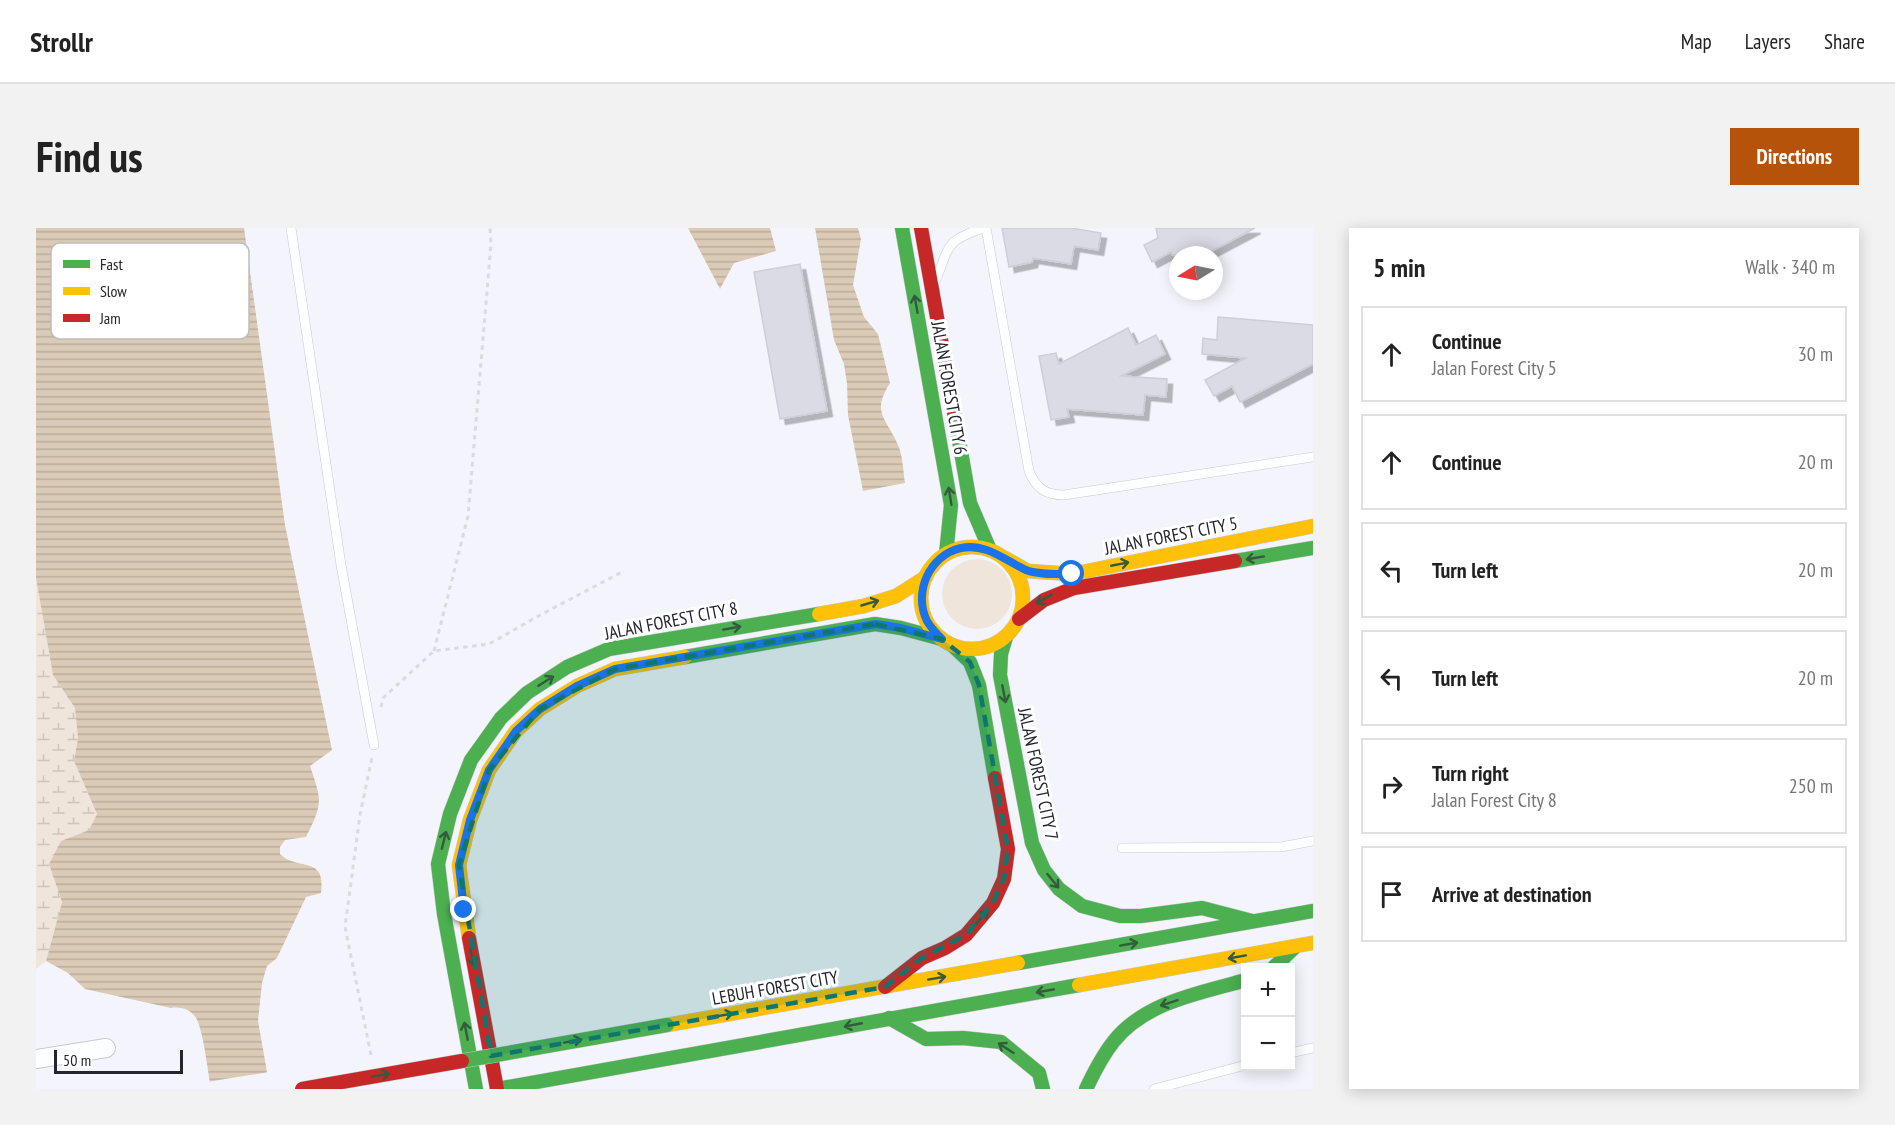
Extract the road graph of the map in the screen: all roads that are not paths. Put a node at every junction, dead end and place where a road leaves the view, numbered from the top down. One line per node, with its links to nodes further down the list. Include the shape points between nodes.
1 (291, 228): 16 (lane, via 341,565)
2 (902, 228): 10 (street, JALAN FOREST CITY 6, one-way to 2, via 951,505)
3 (921, 228): 5 (street, JALAN FOREST CITY 6)
4 (984, 228): 5 (lane, via 959,237 950,245); 6 (lane, via 1029,471 1041,490 1064,495)
5 (932, 291): 9 (street, JALAN FOREST CITY 6, via 970,503)
6 (1313, 457)
7 (1313, 526): 11 (street, JALAN FOREST CITY 5, one-way to 7, via 1028,571 1072,574)
8 (1313, 548): 13 (street, JALAN FOREST CITY 5, one-way to 13, via 1074,588 1037,602)
9 (990, 550): 10 (street, via 960,548); 11 (street)
10 (946, 554): 12 (street)
11 (1003, 557): 13 (street, via 1022,585 1023,608)
12 (926, 577): 15 (street, via 923,611 927,622); 33 (street, JALAN FOREST CITY 8, one-way to 12, via 438,864 450,814 471,760 501,718 527,693 567,668 609,649 864,606 896,596)
13 (1019, 619): 14 (street)
14 (1006, 637): 15 (street, via 986,648); 20 (street, JALAN FOREST CITY 7, one-way to 20, via 1000,675 1032,843 1044,870 1059,889 1082,906 1120,916 1202,908)
15 (947, 642): 25 (street, one-way to 15, via 922,958 966,935 993,903 1004,879 1008,849 980,685 970,662); 34 (street, JALAN FOREST CITY 8, one-way to 34, via 876,624 615,669 540,709 516,731 489,770 470,820 459,865)
16 (374, 745)
17 (1313, 841): 18 (lane, via 1281,847)
18 (1122, 848)
19 (1313, 911): 20 (street, LEBUH FOREST CITY)
20 (1254, 922): 25 (street, LEBUH FOREST CITY, one-way to 20)
21 (1313, 944): 22 (street)
22 (1295, 947): 23 (street); 26 (street, one-way to 26)
23 (1278, 963)
24 (1241, 981): 36 (street, one-way to 36, via 1146,1012 1117,1036)
25 (885, 987): 32 (street, LEBUH FOREST CITY, one-way to 25, bridge)
26 (890, 1018): 34 (street, one-way to 34); 35 (street, one-way to 26, via 1039,1073 1001,1042 926,1039)
27 (1313, 1047): 29 (lane)
28 (106, 1048): 30 (street)
29 (1295, 1052)
30 (36, 1059)
31 (1241, 1066): 37 (lane)
32 (302, 1089)
33 (476, 1089)
34 (497, 1089)
35 (1043, 1089)
36 (1086, 1089)
37 (1154, 1089)

